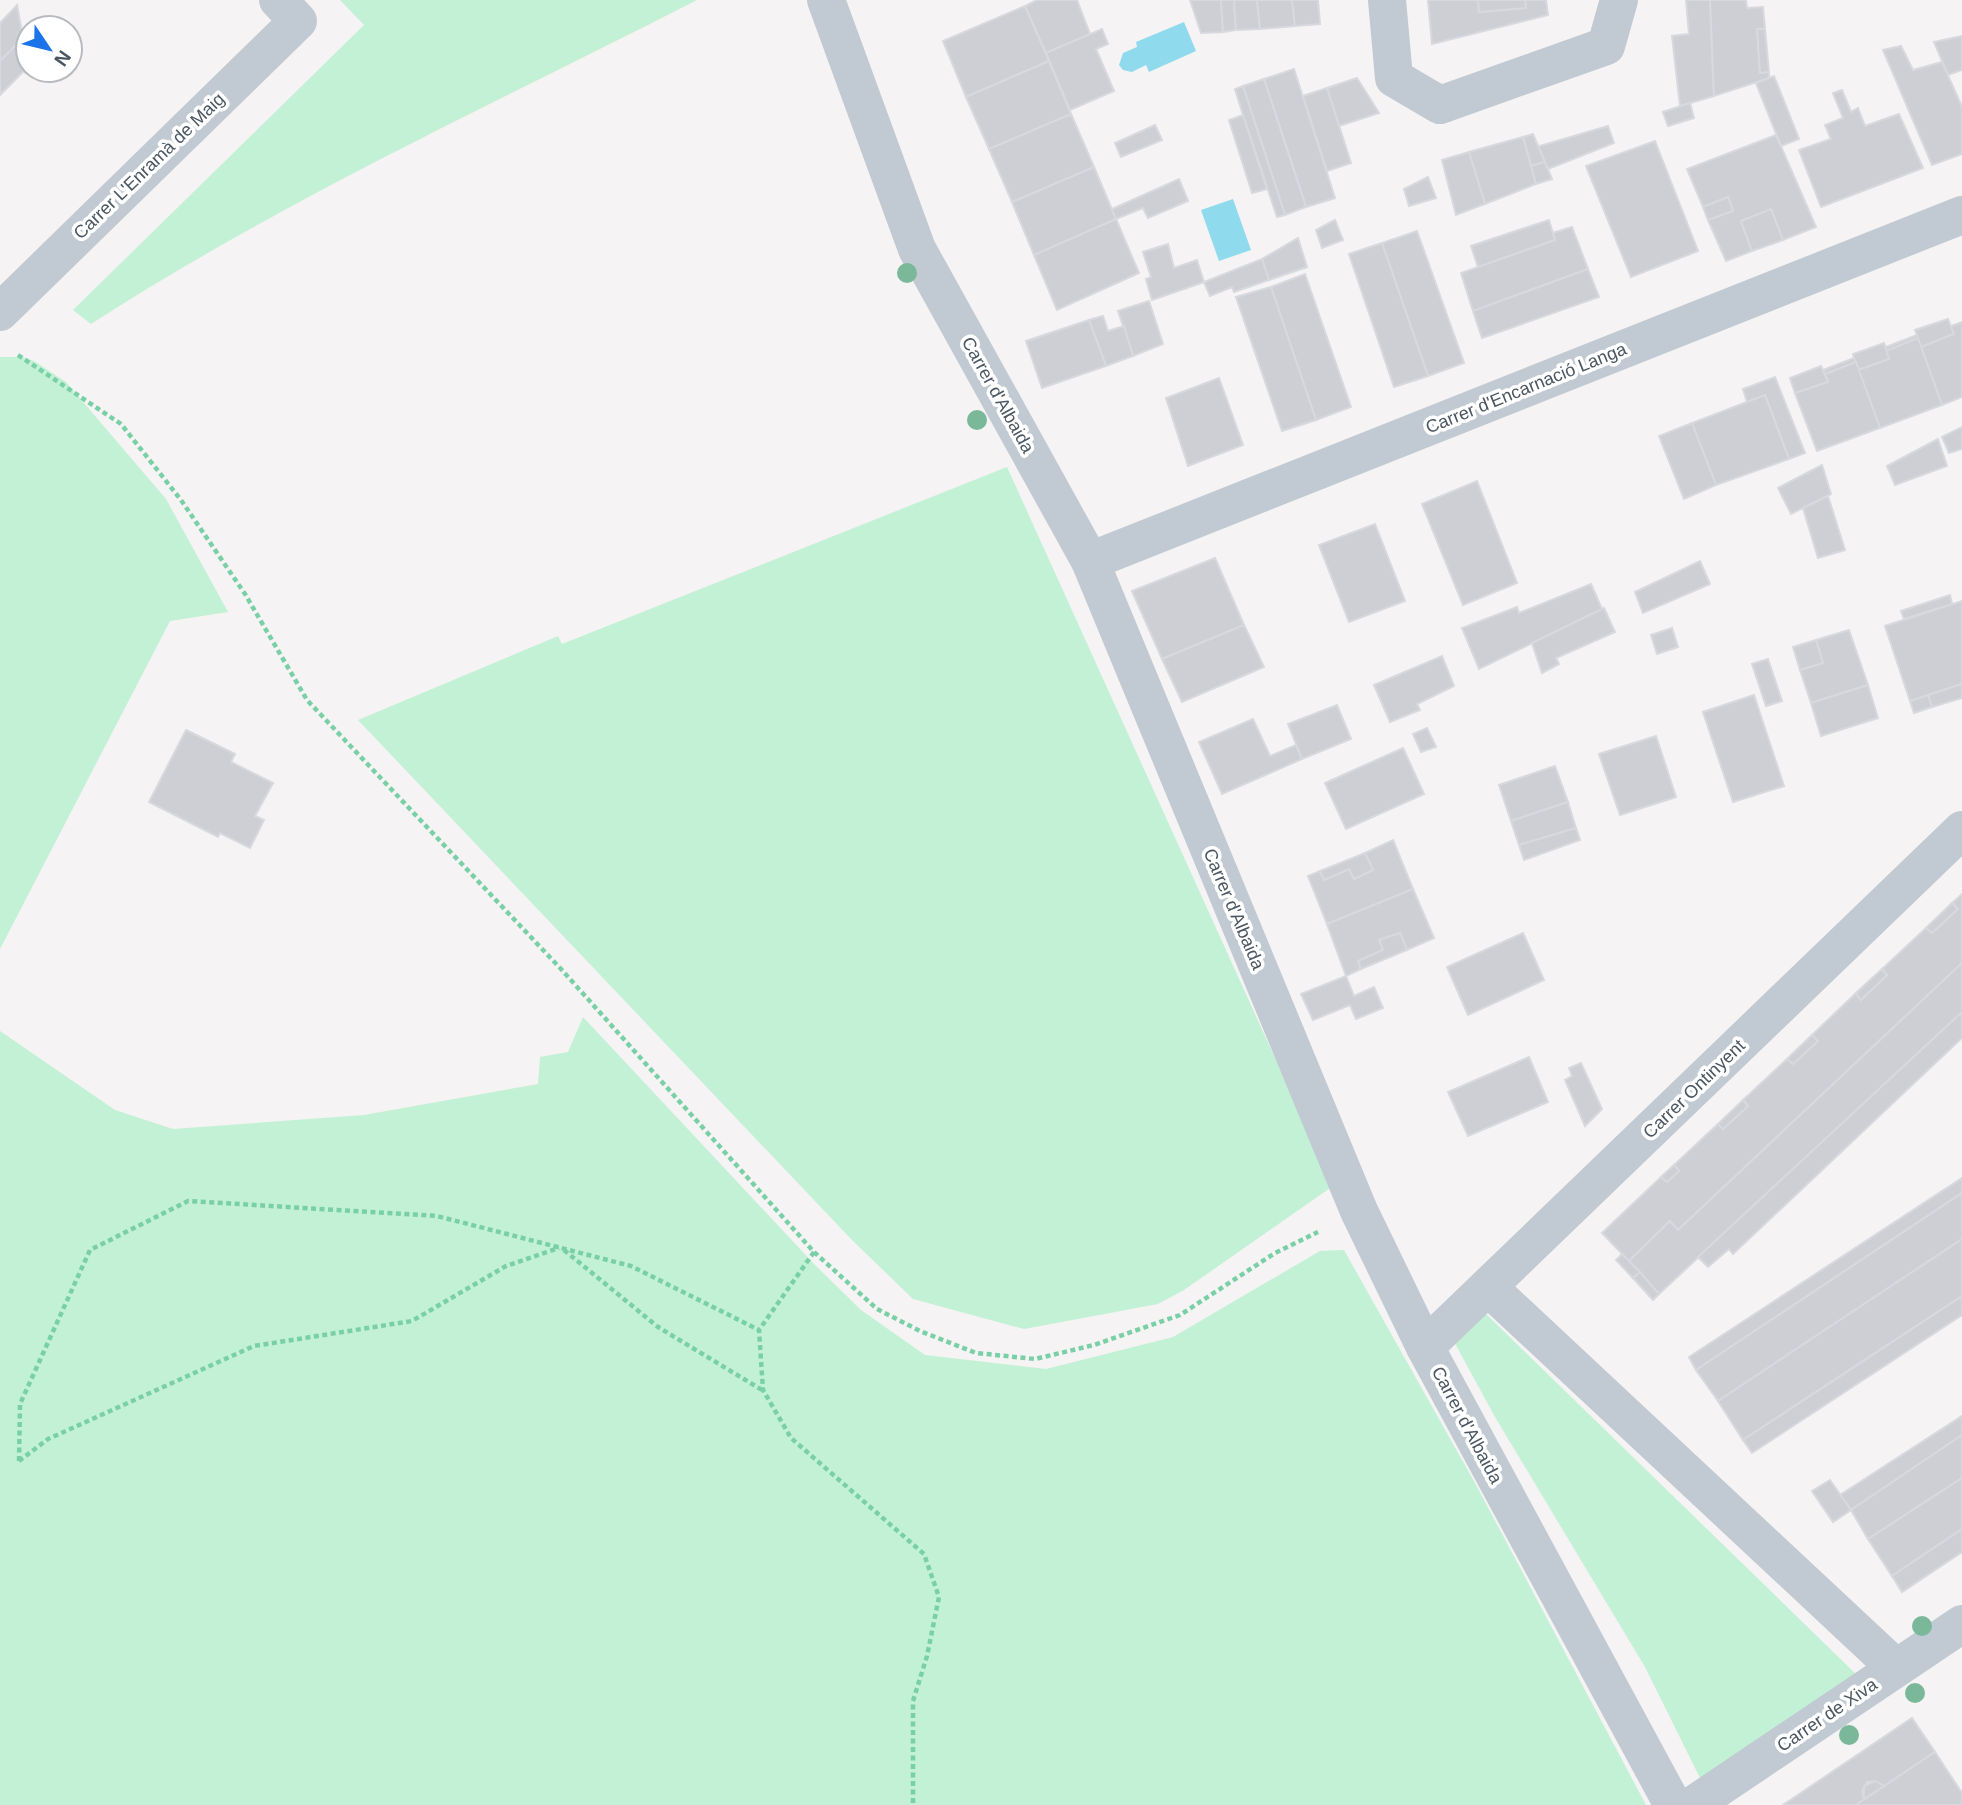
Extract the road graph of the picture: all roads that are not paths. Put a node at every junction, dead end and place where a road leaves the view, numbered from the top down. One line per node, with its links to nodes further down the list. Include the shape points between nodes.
1 (826, 0): 7 (street, Carrer d'Albaida, via 917,249)
2 (1387, 0): 3 (street, via 1394,78 1440,104 1606,46)
3 (1619, 0)
4 (288, 10): 6 (street, Carrer L'Enramà de Maig)
5 (1962, 215): 7 (street, Carrer d'Encarnació Langa)
6 (0, 312)
7 (1090, 561): 10 (street, Carrer d'Albaida, via 1359,1211)
8 (1962, 830): 9 (street, Carrer Ontinyent)
9 (1488, 1287): 10 (street, Carrer Ontinyent); 12 (street)
10 (1425, 1347): 13 (street, Carrer d'Albaida)
11 (1962, 1624): 12 (street, Carrer de Xiva)
12 (1896, 1668): 14 (street, Carrer de Xiva)
13 (1673, 1805)
14 (1693, 1805)

